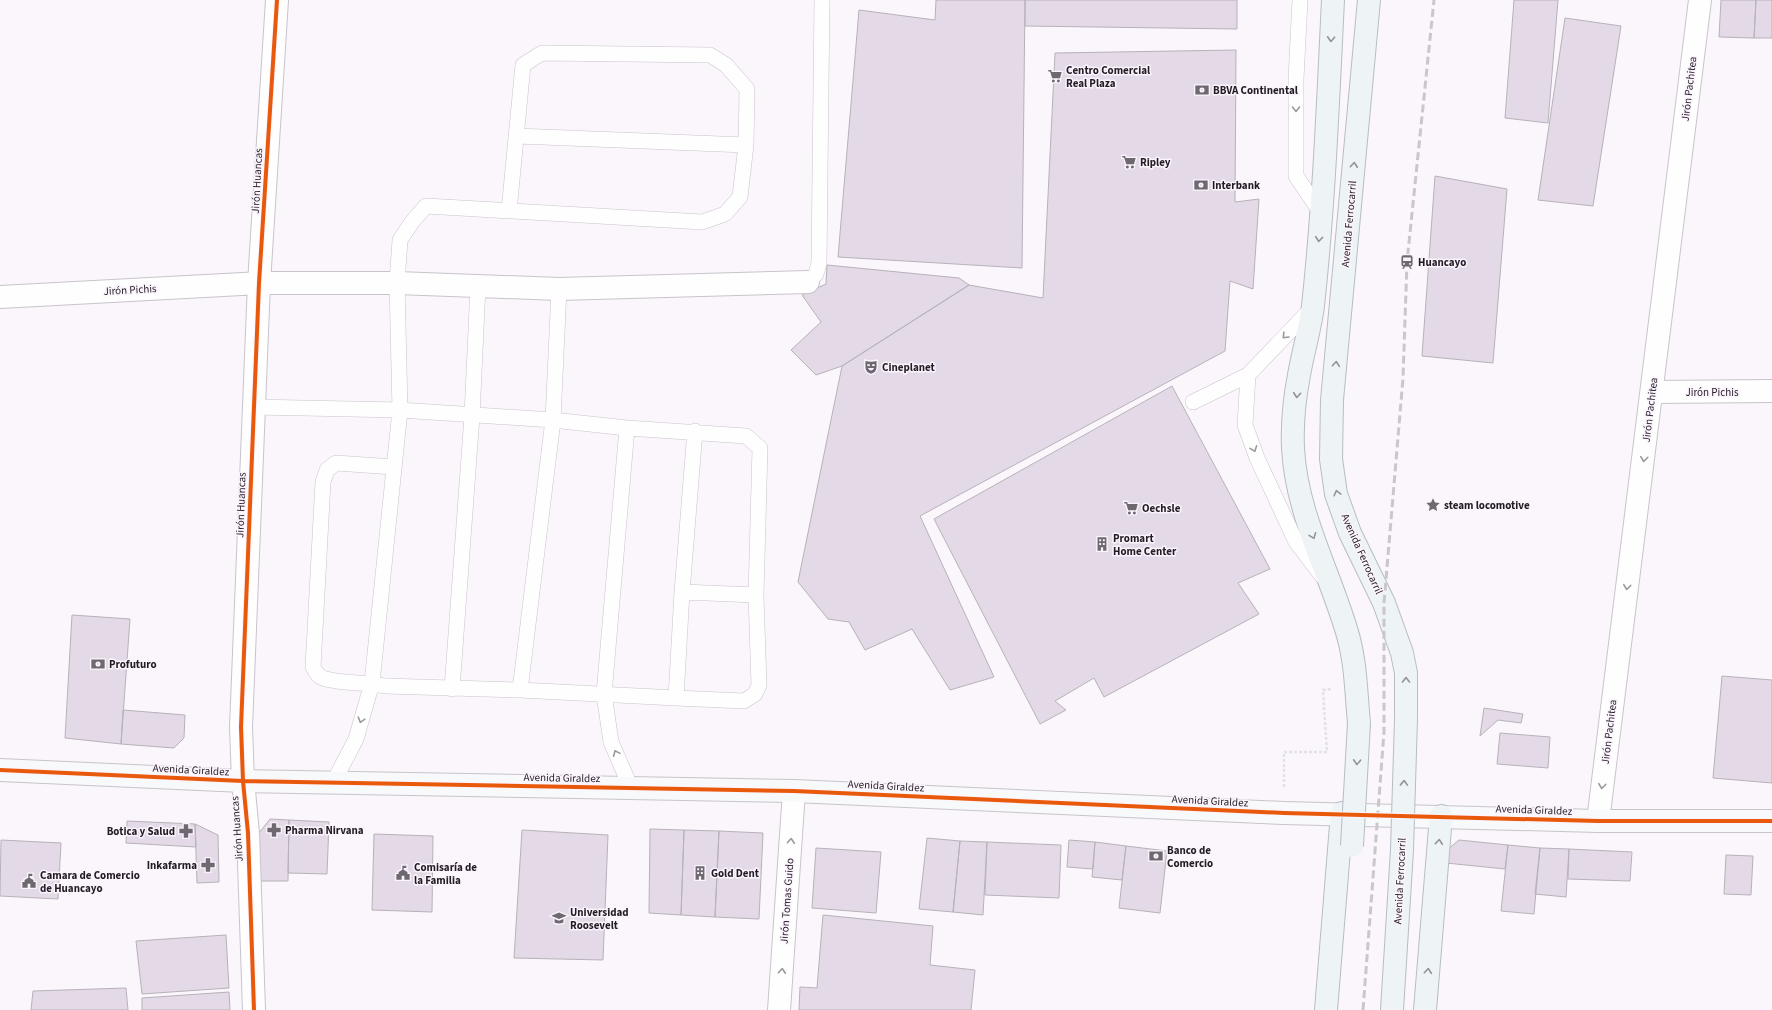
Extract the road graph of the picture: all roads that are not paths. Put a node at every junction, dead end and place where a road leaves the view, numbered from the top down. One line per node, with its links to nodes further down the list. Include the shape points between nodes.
1 (277, 0): 11 (street, Jirón Huancas)
2 (822, 0): 12 (lane, via 819,263 816,274)
3 (1300, 0): 10 (lane, one-way to 10, via 1296,79 1296,176)
4 (1333, 0): 10 (main road, one-way to 10)
5 (1369, 0): 50 (main road, Avenida Ferrocarril, one-way to 5, bridge, via 1402,850 1406,673 1402,653 1384,602 1350,533 1336,494 1331,459 1332,400)
6 (1700, 0): 20 (street, Jirón Pachitea)
7 (516, 136): 8 (lane); 8 (lane, via 523,64 542,53 710,56 726,65 747,89); 9 (lane)
8 (746, 144): 9 (lane, via 740,197 724,214 702,222)
9 (509, 211): 13 (lane, via 426,206 400,240)
10 (1321, 213): 17 (main road, one-way to 17)
11 (259, 282): 13 (street, Jirón Pichis); 16 (street, Jirón Pichis); 22 (street, Jirón Huancas)
12 (808, 282): 15 (street, Jirón Pichis)
13 (397, 283): 14 (street, Jirón Pichis); 23 (lane)
14 (478, 286): 15 (street, Jirón Pichis); 24 (lane)
15 (559, 289): 25 (lane)
16 (0, 297)
17 (1312, 308): 18 (lane, one-way to 18); 30 (main road, one-way to 30, via 1298,376 1293,447 1297,480 1307,519)
18 (1248, 375): 21 (lane); 30 (lane, one-way to 30, via 1245,425 1257,458 1296,542)
19 (1772, 391): 20 (street, Jirón Pichis)
20 (1652, 392): 44 (street, Jirón Pachitea, one-way to 44)
21 (1193, 402)
22 (254, 407): 23 (lane); 38 (street, Jirón Huancas, via 241,727)
23 (400, 410): 24 (lane); 28 (lane)
24 (472, 416): 25 (lane); 33 (lane)
25 (553, 420): 26 (lane); 34 (lane)
26 (627, 428): 27 (lane); 35 (lane)
27 (695, 431): 29 (lane); 31 (lane, via 746,436 760,448)
28 (394, 467): 32 (lane); 32 (lane, via 336,463 327,470 323,482 313,667 318,675 326,679)
29 (682, 592): 31 (lane); 36 (lane)
30 (1335, 594): 49 (main road, one-way to 49, bridge, via 1354,661 1358,731)
31 (756, 595): 36 (lane, via 759,685 755,694 744,701)
32 (372, 683): 33 (lane, via 385,686); 39 (lane, one-way to 39, via 356,739)
33 (452, 689): 34 (lane)
34 (520, 690): 35 (lane)
35 (604, 694): 36 (lane); 40 (lane, one-way to 35, via 611,742)
36 (676, 698)
37 (0, 770): 38 (street, Avenida Giraldez)
38 (243, 781): 39 (street, Avenida Giraldez); 46 (street, Jirón Huancas, via 248,833)
39 (333, 783): 40 (street, Avenida Giraldez)
40 (631, 788): 41 (street, Avenida Giraldez)
41 (794, 791): 42 (street, Avenida Giraldez); 47 (street, Jirón Tomas Guido, one-way to 41)
42 (1342, 813): 43 (street, Avenida Giraldez); 48 (main road)
43 (1441, 816): 44 (street, Avenida Giraldez); 51 (main road, one-way to 43)
44 (1598, 821): 45 (street, Avenida Giraldez)
45 (1772, 821)
46 (254, 1010)
47 (780, 1010)
48 (1326, 1010)
49 (1339, 1010)
50 (1392, 1010)
51 (1425, 1010)

